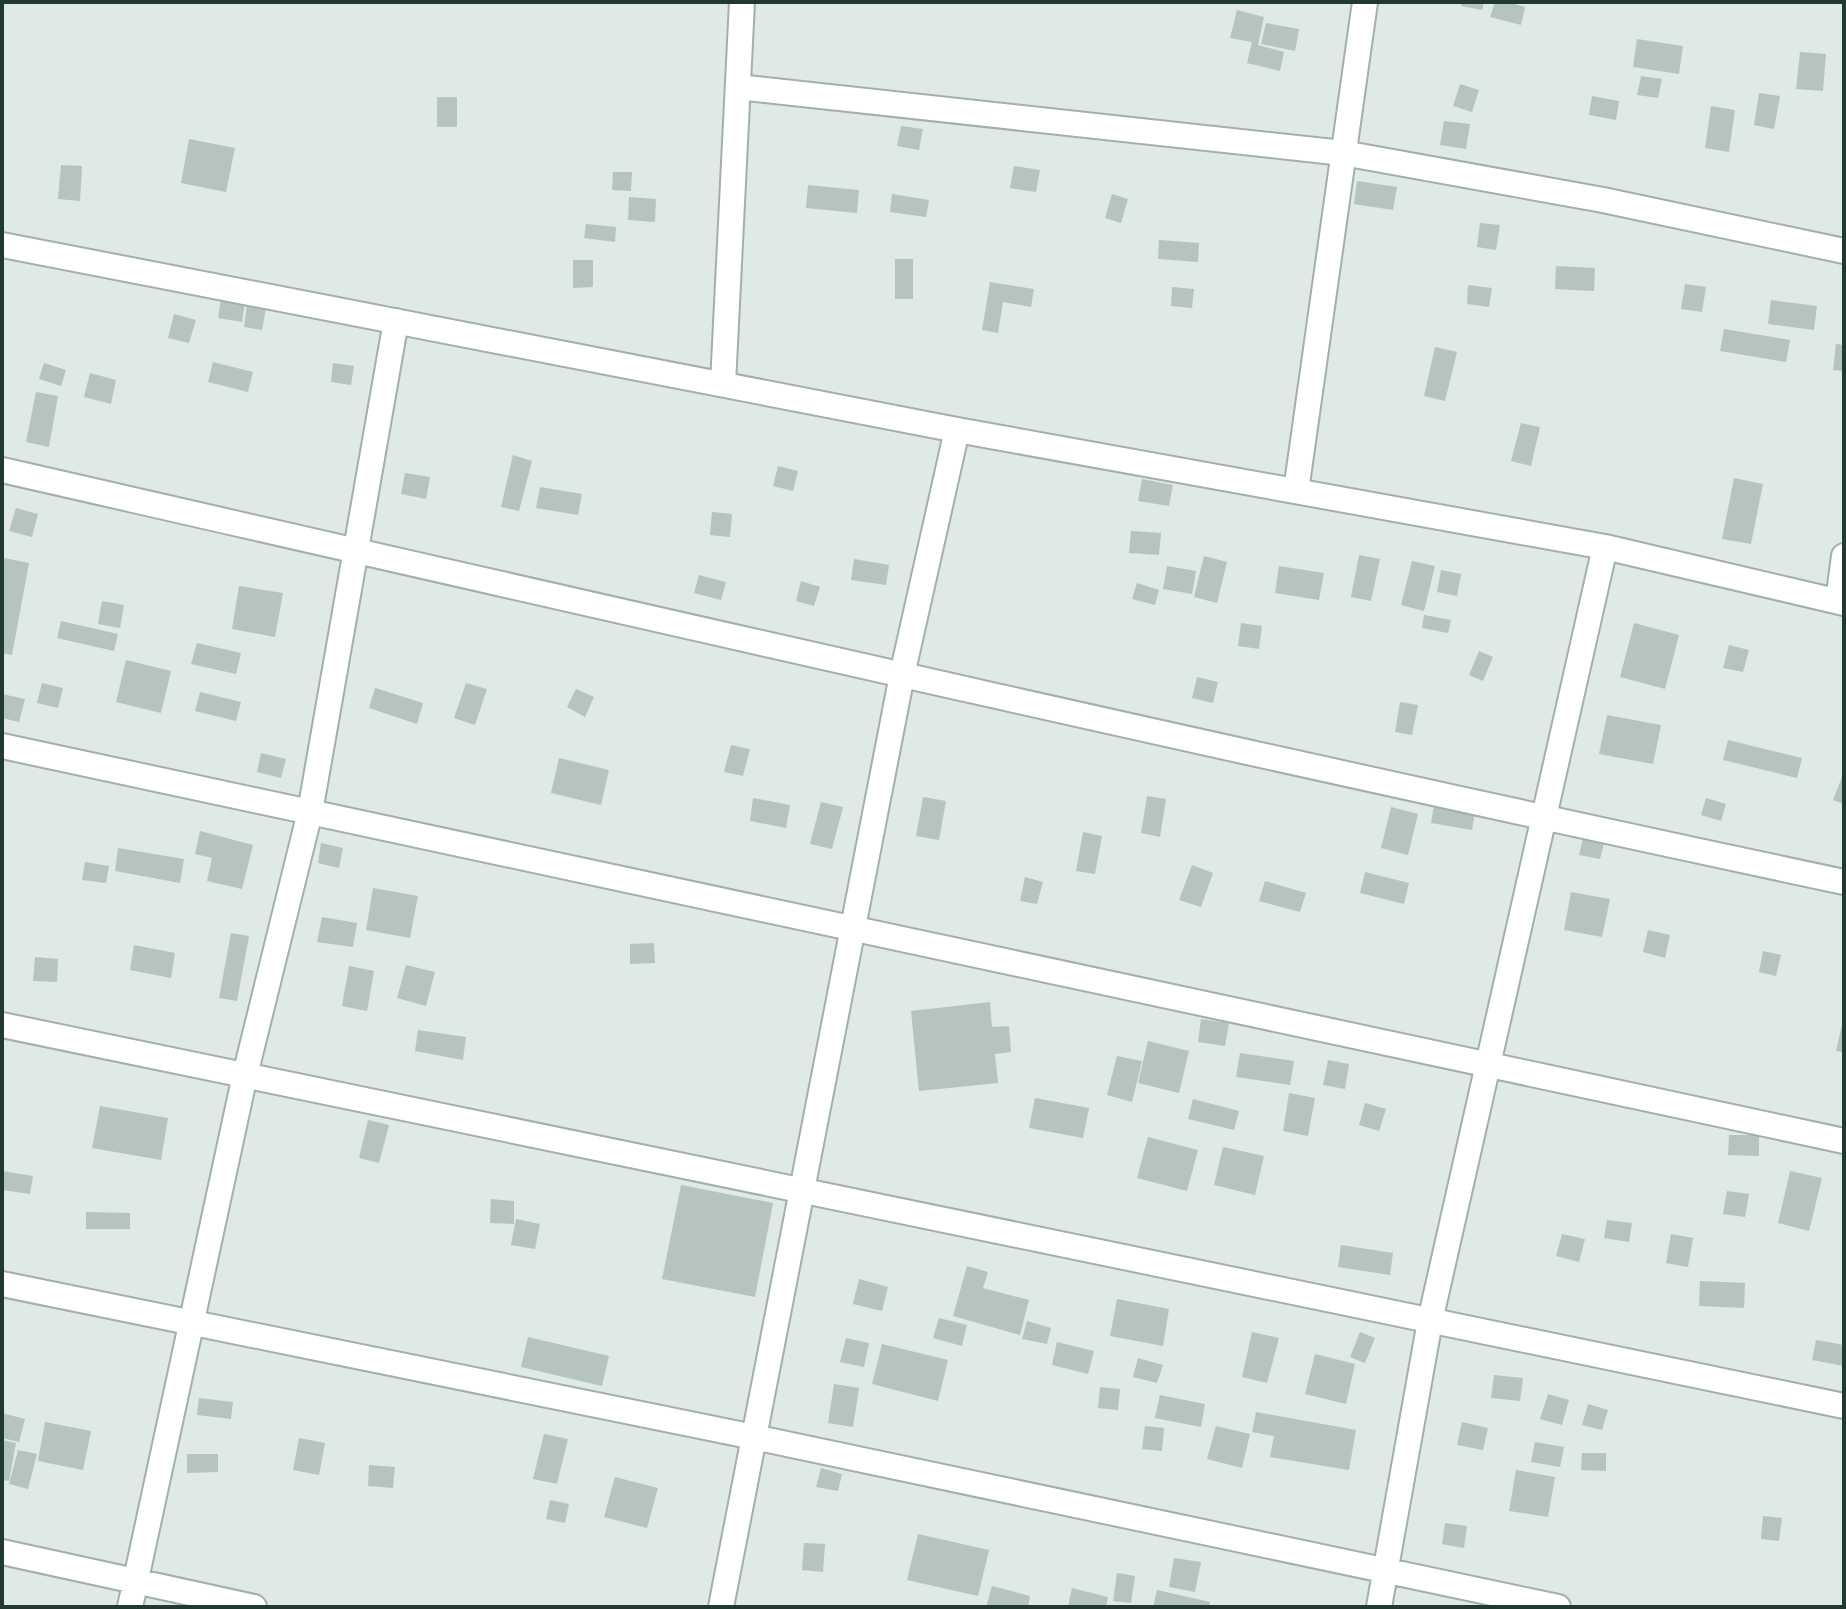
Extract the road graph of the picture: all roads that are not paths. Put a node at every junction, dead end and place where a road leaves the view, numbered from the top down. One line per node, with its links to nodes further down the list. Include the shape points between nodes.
1 (742, 2): 3 (street)
2 (1365, 2): 4 (street)
3 (738, 87): 4 (street); 8 (street)
4 (1343, 153): 6 (street); 11 (street)
5 (2, 245): 7 (street)
6 (1844, 251)
7 (396, 321): 8 (street); 13 (street)
8 (723, 384): 9 (street)
9 (957, 430): 11 (street); 16 (street)
10 (2, 470): 13 (street)
11 (1296, 491): 12 (street)
12 (1605, 547): 15 (street); 19 (street)
13 (355, 550): 16 (street); 18 (street)
14 (1844, 556): 15 (street)
15 (1841, 602)
16 (902, 675): 19 (street); 21 (street)
17 (2, 746): 18 (street)
18 (310, 812): 21 (street); 24 (street)
19 (1543, 818): 20 (street); 23 (street)
20 (1844, 882)
21 (852, 929): 23 (street); 26 (street)
22 (2, 1025): 24 (street)
23 (1486, 1065): 25 (street); 28 (street)
24 (245, 1075): 26 (street); 29 (street)
25 (1844, 1141)
26 (801, 1191): 28 (street); 31 (street)
27 (2, 1284): 29 (street)
28 (1430, 1321): 30 (street); 33 (street)
29 (192, 1323): 31 (street); 34 (street)
30 (1844, 1406)
31 (754, 1437): 33 (street); 37 (street)
32 (2, 1552): 34 (street)
33 (1388, 1571): 38 (street); 39 (street)
34 (136, 1580): 35 (street); 36 (street)
35 (130, 1607)
36 (254, 1607)
37 (721, 1607)
38 (1379, 1607)
39 (1558, 1607)

